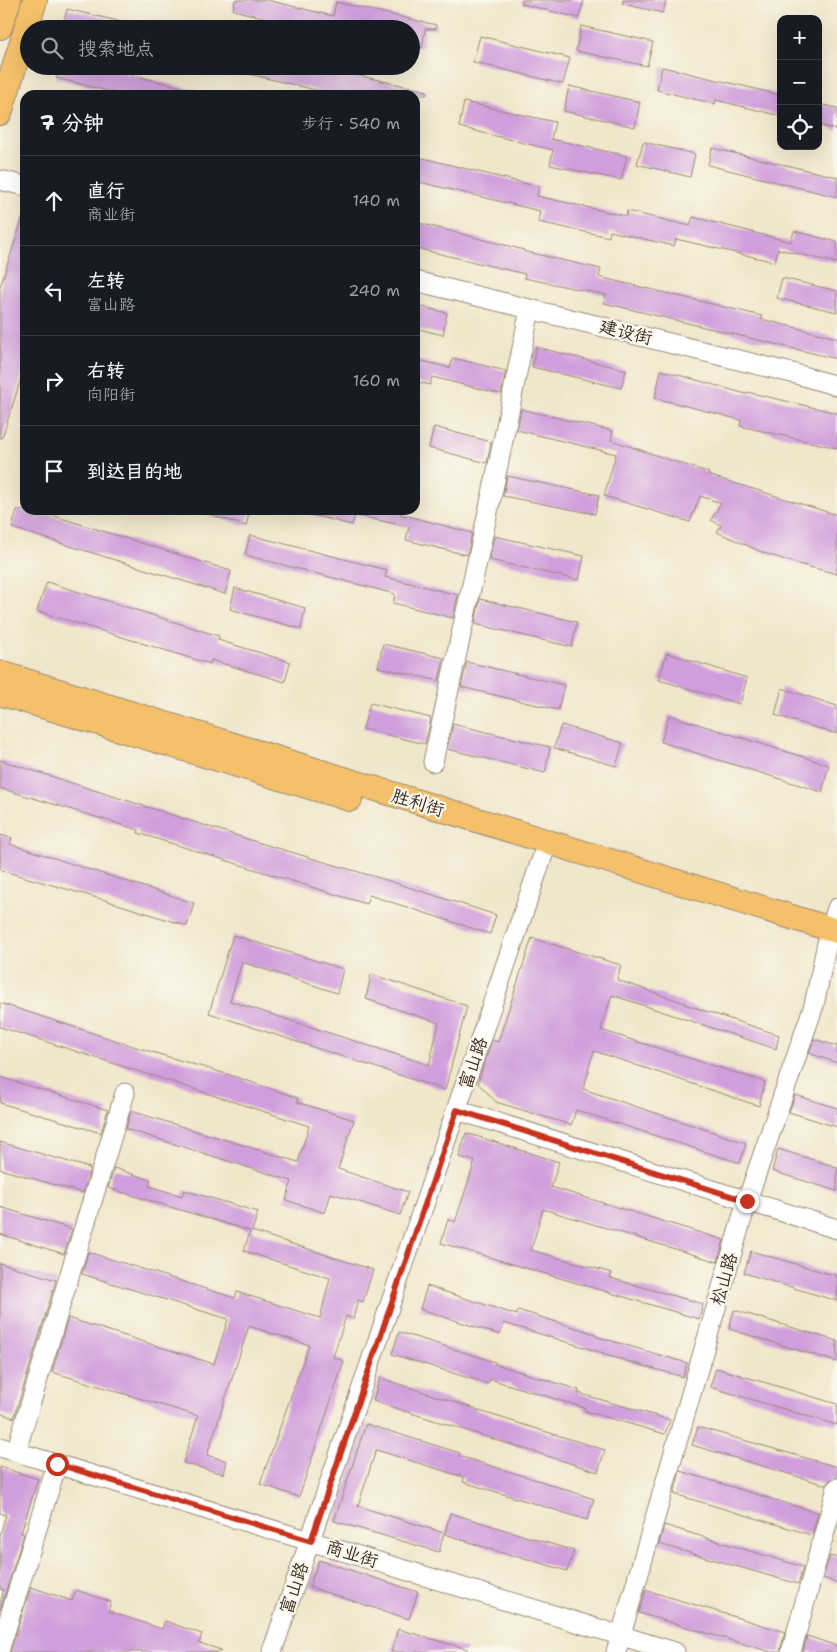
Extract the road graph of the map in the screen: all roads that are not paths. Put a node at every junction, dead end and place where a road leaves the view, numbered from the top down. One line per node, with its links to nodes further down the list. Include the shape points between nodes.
1 (8, 0): 4 (main road)
2 (35, 0): 3 (main road)
3 (29, 20)
4 (0, 27)
5 (20, 48): 6 (main road)
6 (0, 113)
7 (0, 180): 8 (street)
8 (20, 185)
9 (420, 282): 10 (street, 建设街)
10 (530, 309): 11 (street, 建设街); 14 (street)
11 (837, 386)
12 (0, 673): 15 (main road, 胜利街)
13 (0, 693): 15 (main road, 胜利街)
14 (432, 762)
15 (545, 850): 16 (main road, 胜利街); 18 (street, 富山路)
16 (834, 932): 19 (street, 松山路, via 814,1005)
17 (125, 1093): 21 (street)
18 (457, 1110): 19 (street); 24 (street, 富山路)
19 (747, 1201): 20 (street); 25 (street, 松山路)
20 (837, 1229)
21 (8, 1449): 22 (street, 商业街)
22 (57, 1464): 24 (street, 商业街); 26 (street)
23 (837, 1488): 29 (street)
24 (311, 1541): 25 (street, 商业街); 27 (street, 富山路)
25 (619, 1644): 28 (street, 商业街)
26 (0, 1648)
27 (272, 1652)
28 (675, 1652)
29 (791, 1652)

